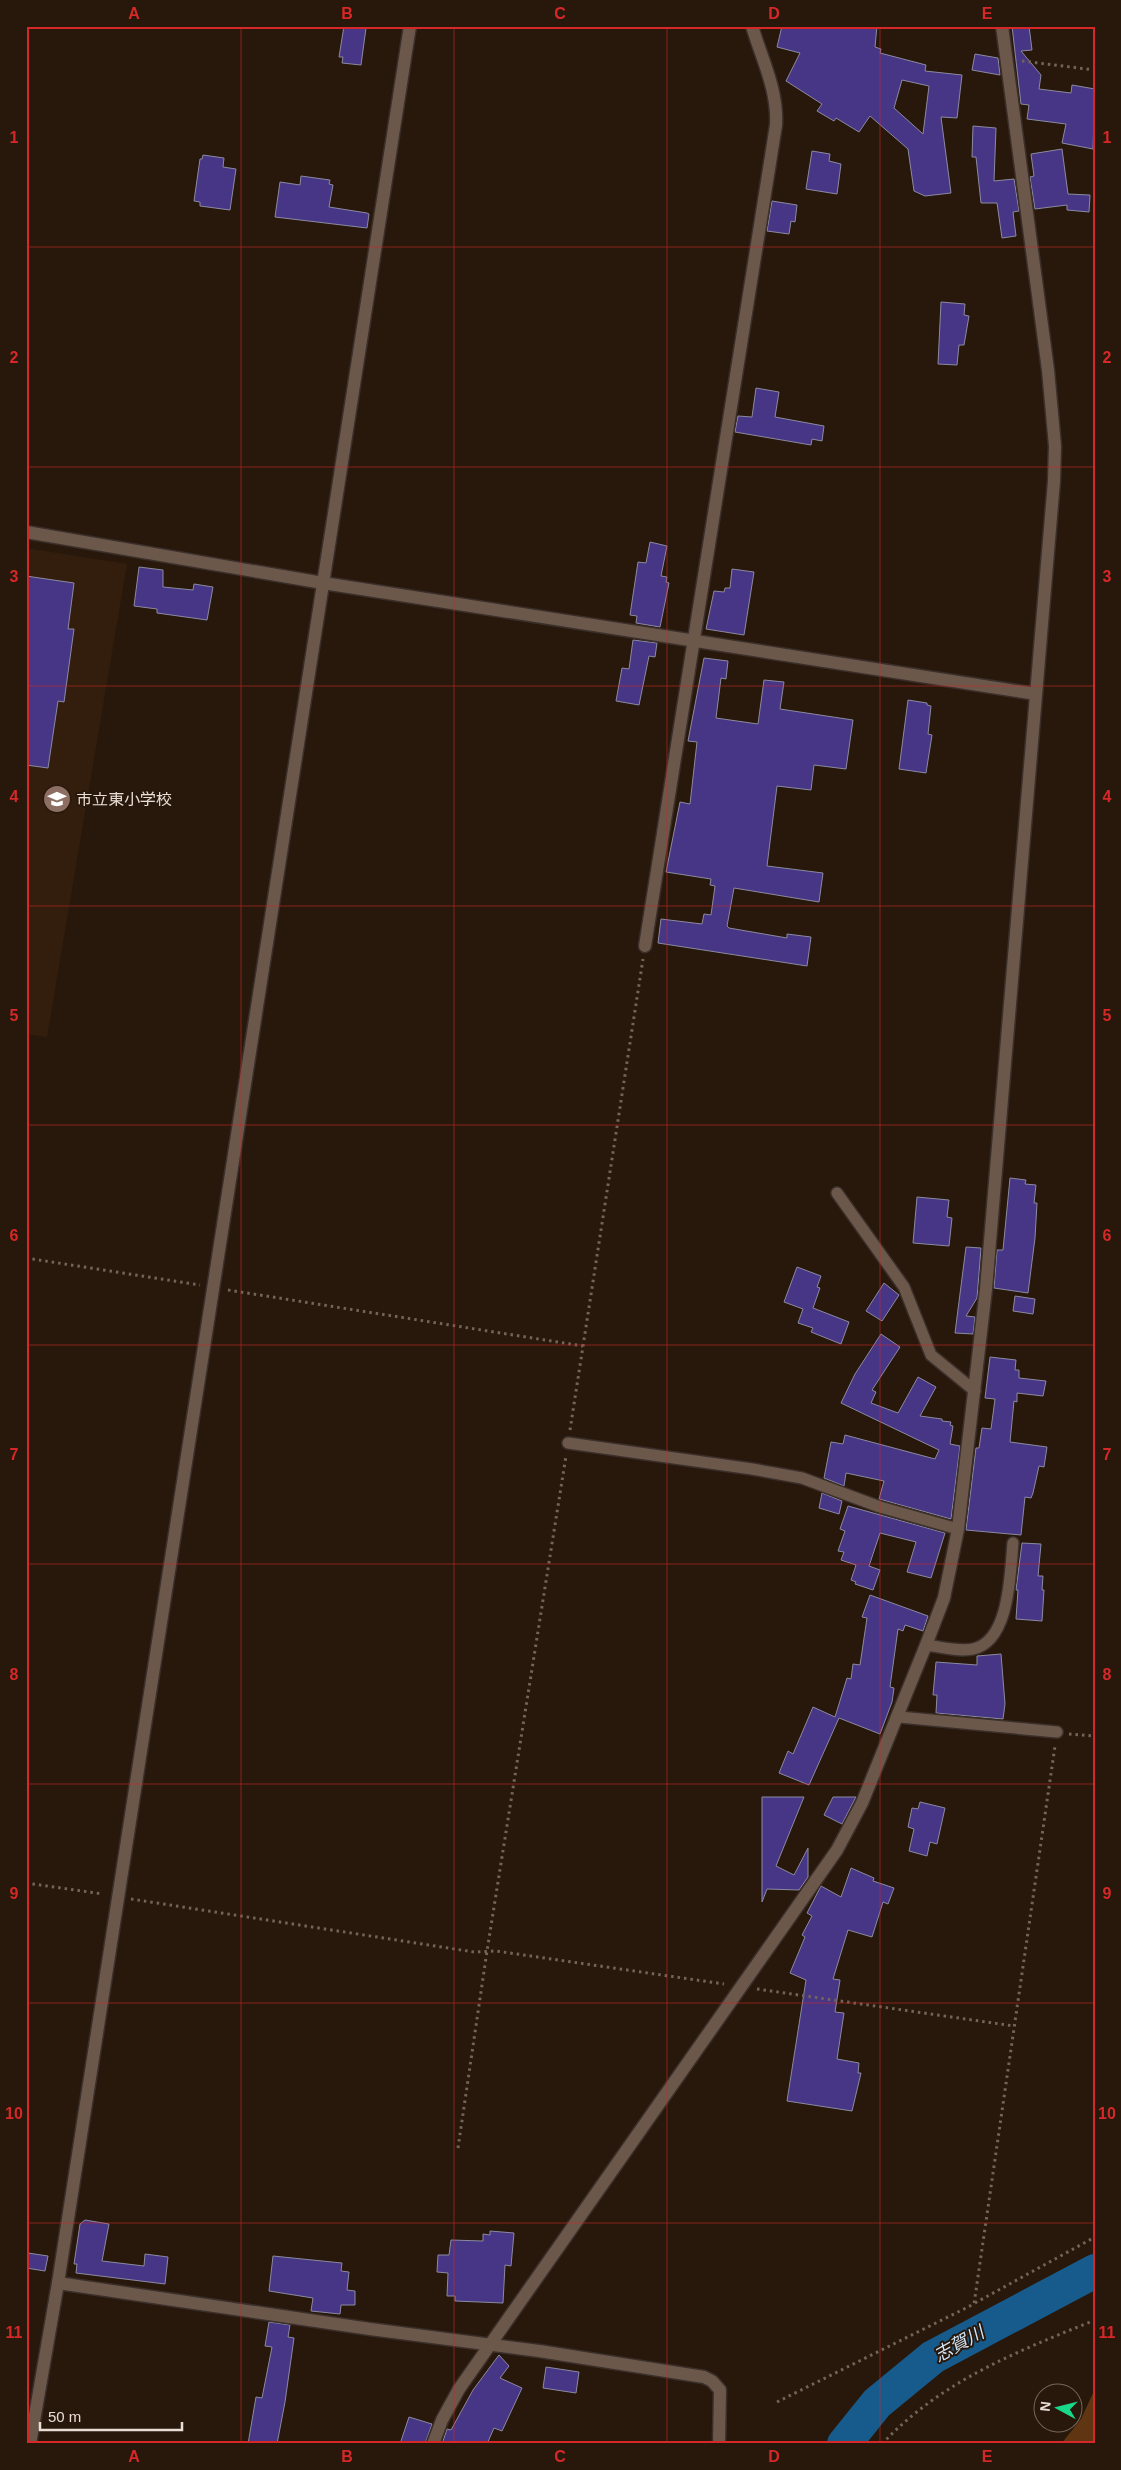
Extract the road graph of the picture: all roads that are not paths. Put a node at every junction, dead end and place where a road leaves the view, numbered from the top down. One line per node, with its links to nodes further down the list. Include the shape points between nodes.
1 (410, 26): 5 (street)
2 (752, 26): 6 (street, via 775,94 776,125)
3 (1002, 26): 7 (street, via 1048,370 1055,446)
4 (26, 532): 5 (street)
5 (322, 583): 6 (street); 17 (street)
6 (692, 640): 7 (street); 8 (street)
7 (1036, 694): 10 (street)
8 (645, 946)
9 (837, 1193): 10 (lane, via 904,1287 932,1355)
10 (975, 1391): 12 (street)
11 (568, 1443): 12 (lane, via 802,1478 880,1507)
12 (958, 1529): 14 (street, via 944,1598)
13 (1013, 1543): 14 (lane, via 1006,1602 997,1631 975,1649)
14 (926, 1645): 15 (street)
15 (898, 1717): 16 (lane); 18 (street, via 862,1802 837,1850)
16 (1057, 1732)
17 (58, 2283): 18 (street); 19 (street)
18 (489, 2346): 20 (street, via 459,2389); 21 (street, via 539,2351 712,2380 720,2390)
19 (30, 2444)
20 (433, 2444)
21 (719, 2444)

